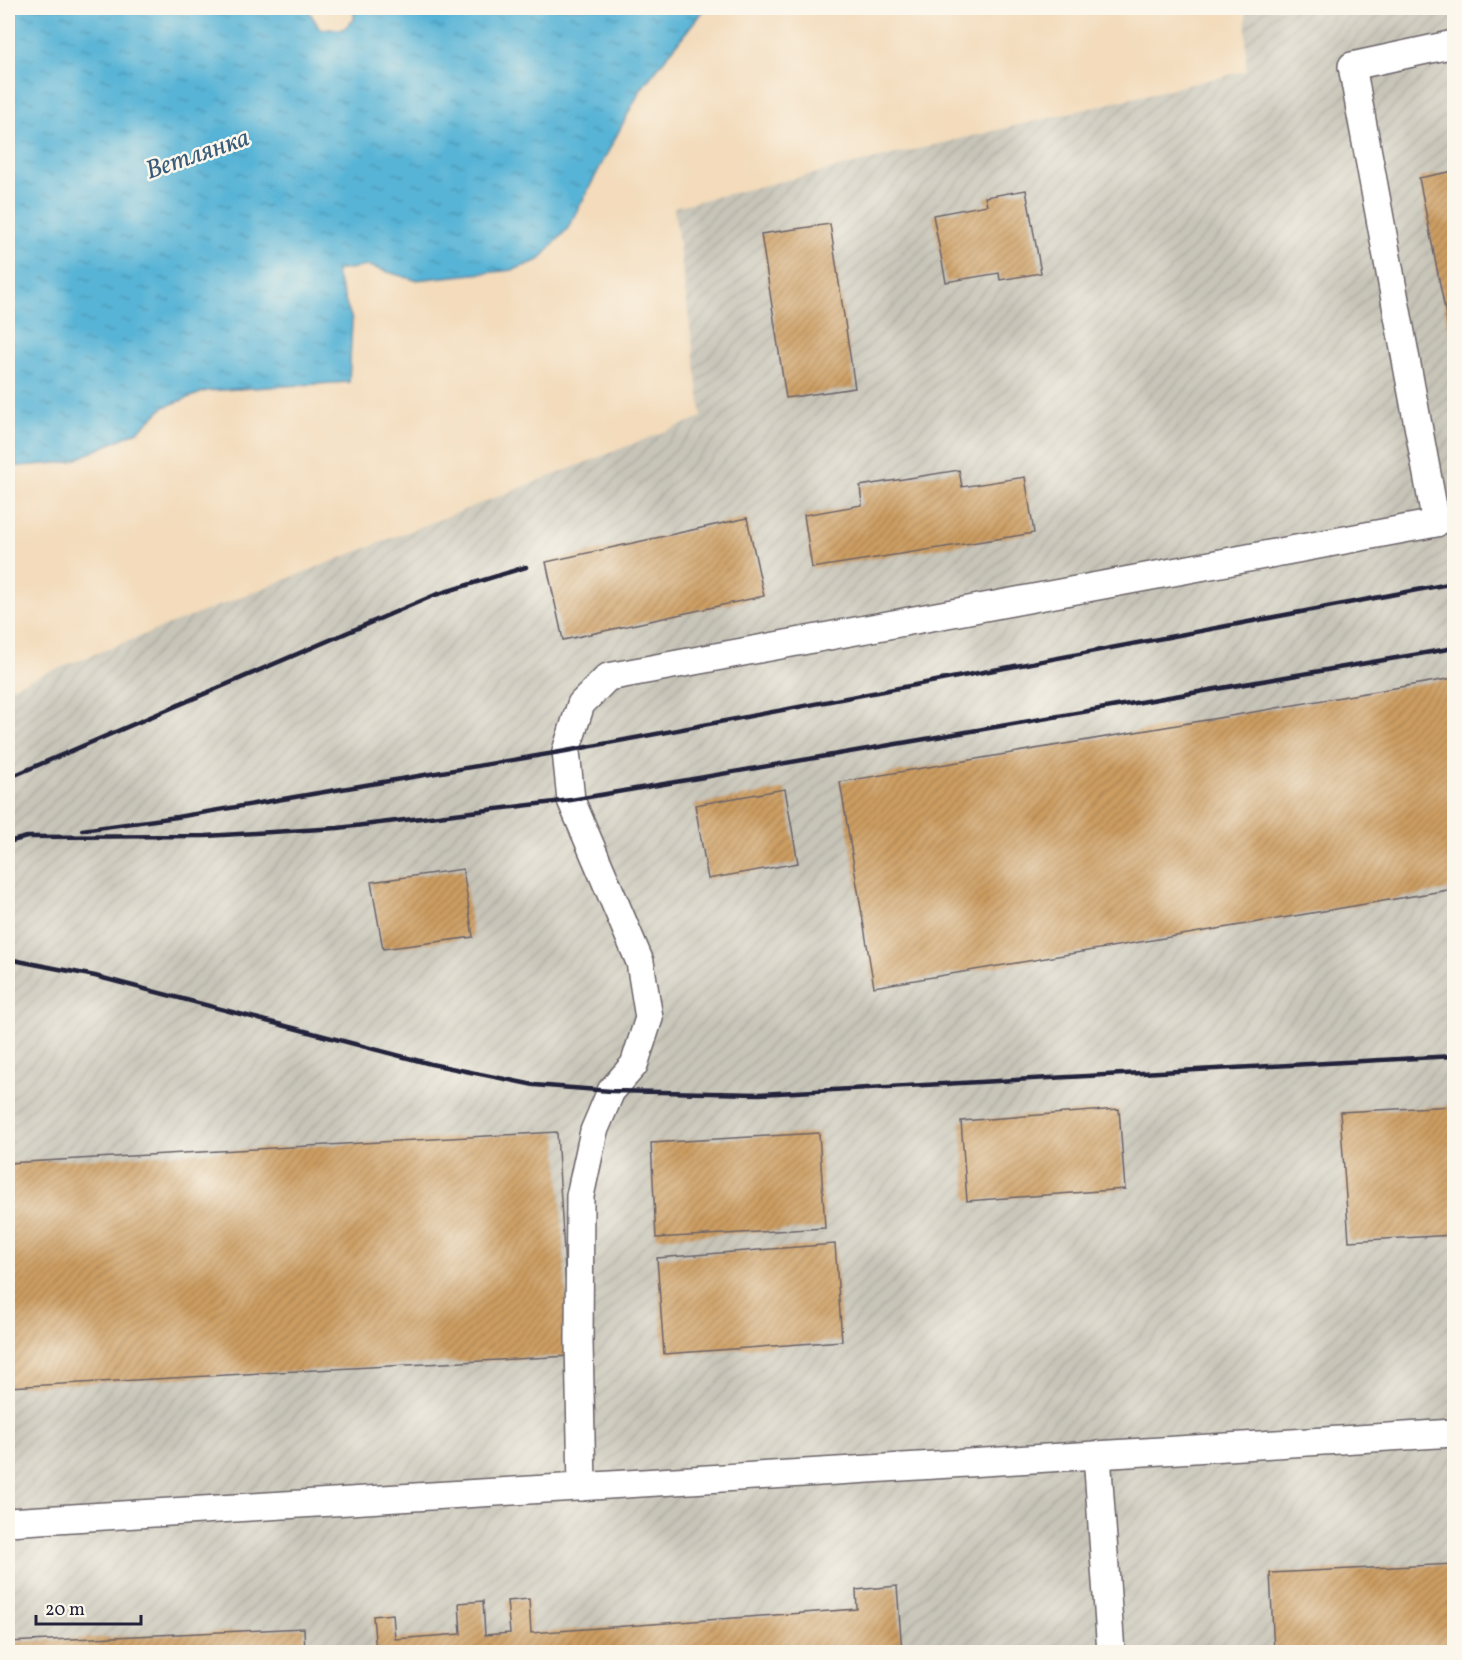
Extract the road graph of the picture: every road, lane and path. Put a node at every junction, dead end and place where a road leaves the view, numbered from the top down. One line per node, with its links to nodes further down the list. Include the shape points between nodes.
1 (1455, 44): 4 (street, via 1352,66 1436,523 608,677 581,704 566,751 571,800 640,962 649,1018 634,1065 611,1091 594,1131 580,1196)
2 (1455, 1433): 3 (street)
3 (1097, 1455): 4 (street); 6 (street)
4 (582, 1487): 5 (street)
5 (8, 1522)
6 (1111, 1653)

